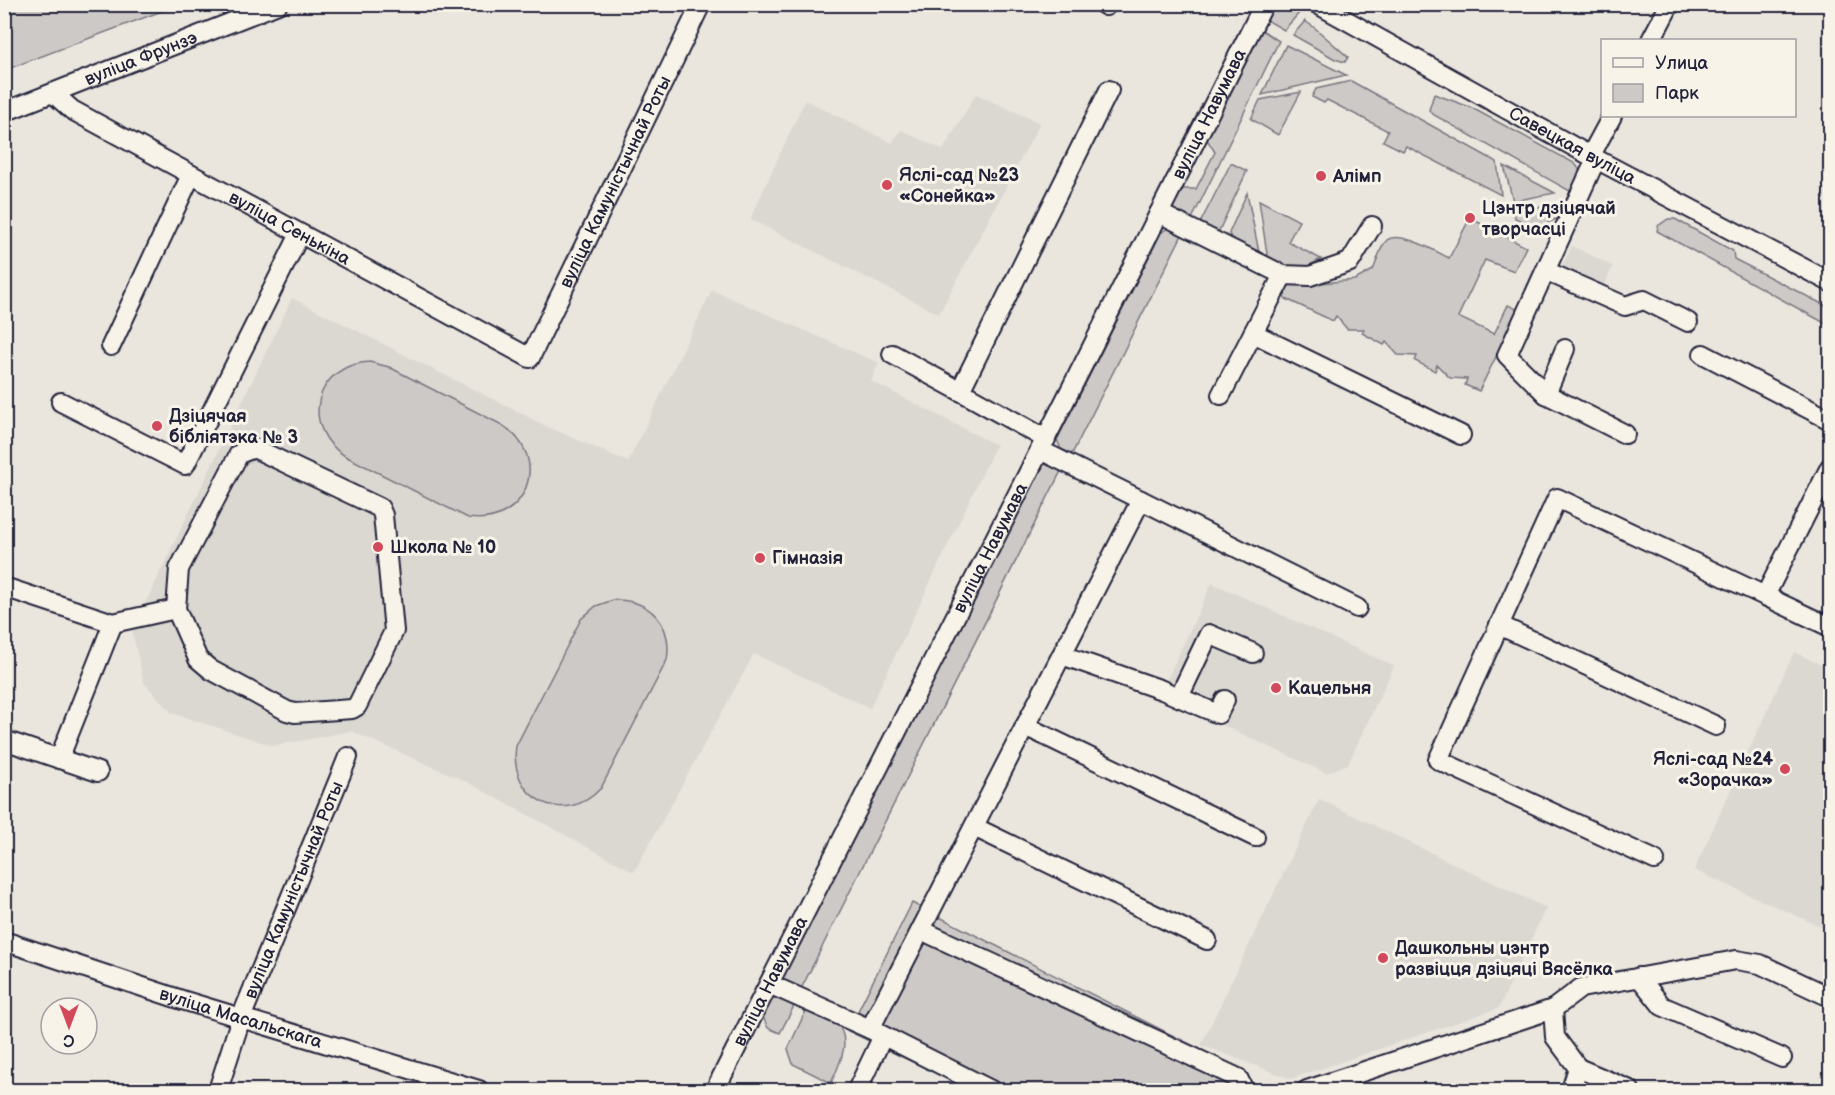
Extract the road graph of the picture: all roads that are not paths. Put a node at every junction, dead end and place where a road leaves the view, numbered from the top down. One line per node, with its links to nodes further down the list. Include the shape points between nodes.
1 (278, 4): 8 (street, вуліца Фрунзэ)
2 (701, 4): 25 (street, вуліца Камуністычнай Роты)
3 (1264, 4): 13 (street, вуліца Навумава)
4 (1317, 4): 11 (street, Савецкая вуліца)
5 (1670, 4): 6 (street)
6 (1652, 39)
7 (1109, 90): 26 (street)
8 (53, 93): 9 (street, вуліца Фрунзэ); 12 (street, вуліца Сенькіна, via 72,110)
9 (4, 112)
10 (1612, 117): 11 (street)
11 (1594, 157): 16 (street); 18 (street, Савецкая вуліца)
12 (191, 175): 15 (street, вуліца Сенькіна); 21 (street)
13 (1159, 213): 17 (street); 33 (street, вуліца Навумава)
14 (1372, 226): 17 (street, via 1350,262 1310,276)
15 (300, 234): 25 (street, вуліца Сенькіна); 29 (street, via 185,465)
16 (1546, 271): 19 (street, via 1625,306 1644,300); 27 (street, via 1507,355)
17 (1283, 275): 20 (street)
18 (1830, 282)
19 (1688, 322)
20 (1253, 333): 28 (street); 32 (street)
21 (111, 346)
22 (1566, 349): 27 (street)
23 (892, 354): 26 (street)
24 (1703, 354): 30 (street)
25 (530, 358)
26 (960, 391): 33 (street)
27 (1546, 394): 31 (street)
28 (1221, 395)
29 (61, 402)
30 (1830, 420)
31 (1625, 434)
32 (1461, 435)
33 (1043, 445): 35 (street); 60 (street, вуліца Навумава)
34 (1828, 479): 37 (street)
35 (1141, 500): 38 (street); 44 (street)
36 (4, 586): 40 (street)
37 (1765, 596): 41 (street, via 1557,498); 42 (street)
38 (1357, 608)
39 (176, 609): 39 (street, via 179,569 239,454 245,450 254,448 380,508 394,631 352,709 287,711 211,670 198,659); 40 (street)
40 (113, 623): 51 (street)
41 (1500, 625): 48 (street); 55 (street, via 1438,760)
42 (1830, 627)
43 (1253, 653): 45 (street, via 1209,634)
44 (1062, 655): 45 (street); 47 (street)
45 (1179, 697): 46 (street, via 1218,714)
46 (1224, 700)
47 (1025, 726): 53 (street); 54 (street)
48 (1716, 726)
49 (4, 740): 51 (street)
50 (348, 757): 63 (street, вуліца Камуністычнай Роты)
51 (59, 759): 52 (street)
52 (98, 772)
53 (974, 827): 56 (street); 57 (street)
54 (1255, 837)
55 (1655, 860)
56 (921, 930): 64 (street); 72 (street, via 1238,1078)
57 (1207, 940)
58 (4, 941): 63 (street, вуліца Масальскага)
59 (1640, 977): 61 (street, via 1736,960 1760,964); 62 (street, via 1581,988); 65 (street, via 1662,1006)
60 (769, 984): 64 (street); 69 (street, вуліца Навумава)
61 (1830, 997)
62 (1553, 1009): 66 (street, via 1555,1037); 73 (street)
63 (241, 1018): 67 (street, вуліца Камуністычнай Роты); 68 (street, вуліца Масальскага)
64 (877, 1032): 70 (street); 71 (street)
65 (1782, 1058)
66 (1578, 1068): 74 (street); 75 (street)
67 (218, 1090)
68 (479, 1090)
69 (715, 1090)
70 (857, 1090)
71 (992, 1090)
72 (1244, 1090)
73 (1307, 1090)
74 (1571, 1090)
75 (1630, 1090)

